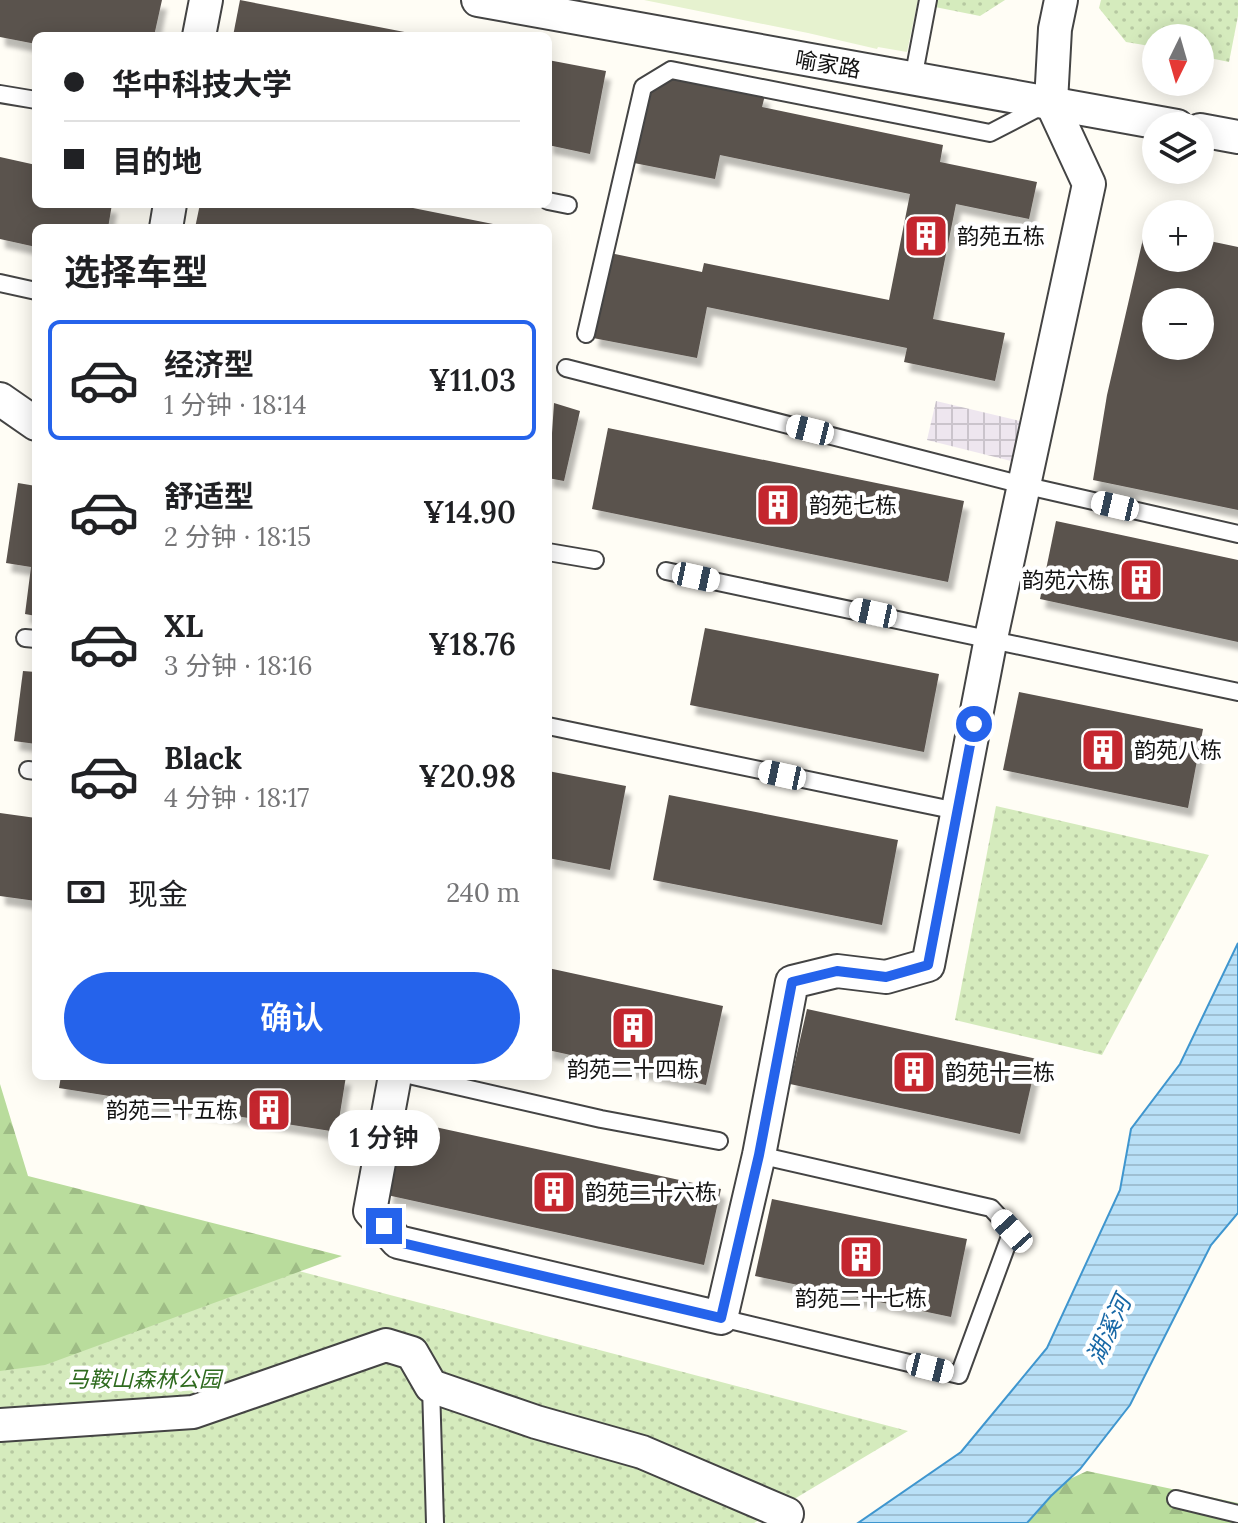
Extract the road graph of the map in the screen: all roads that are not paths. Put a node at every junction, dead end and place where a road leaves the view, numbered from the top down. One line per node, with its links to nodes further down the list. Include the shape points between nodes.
1 (206, 0): 5 (street)
2 (478, 0): 6 (street, 喻家路)
3 (928, 0): 6 (lane)
4 (1061, 0): 9 (street)
5 (200, 32)
6 (913, 79): 9 (street, 喻家路)
7 (0, 94): 8 (lane)
8 (32, 99)
9 (1051, 102): 10 (street, 喻家路); 17 (lane, via 990,133 671,70 643,87); 21 (street, via 1089,184)
10 (1142, 119)
11 (1214, 133): 12 (street)
12 (1238, 137)
13 (552, 202): 14 (lane)
14 (568, 205)
15 (0, 283): 16 (lane)
16 (32, 290)
17 (586, 334)
18 (566, 368): 21 (lane)
19 (0, 399): 20 (street)
20 (32, 421)
21 (1023, 485): 22 (lane); 26 (street)
22 (1238, 534)
23 (552, 553): 24 (lane)
24 (595, 560)
25 (666, 571): 26 (lane)
26 (991, 638): 27 (lane); 29 (street)
27 (1238, 692)
28 (552, 727): 29 (lane)
29 (957, 811): 33 (street, via 928,965 886,977 837,971 792,982)
30 (394, 1080): 34 (street, via 370,1211 398,1242)
31 (430, 1080): 32 (lane)
32 (719, 1141)
33 (759, 1155): 34 (street); 34 (lane, via 991,1208 1012,1231 959,1375)
34 (721, 1318)
35 (431, 1386): 36 (street, via 412,1353 386,1345 193,1412); 38 (street, via 642,1452); 40 (lane)
36 (0, 1425)
37 (1176, 1499): 39 (lane)
38 (787, 1514)
39 (1238, 1514)
40 (435, 1523)

